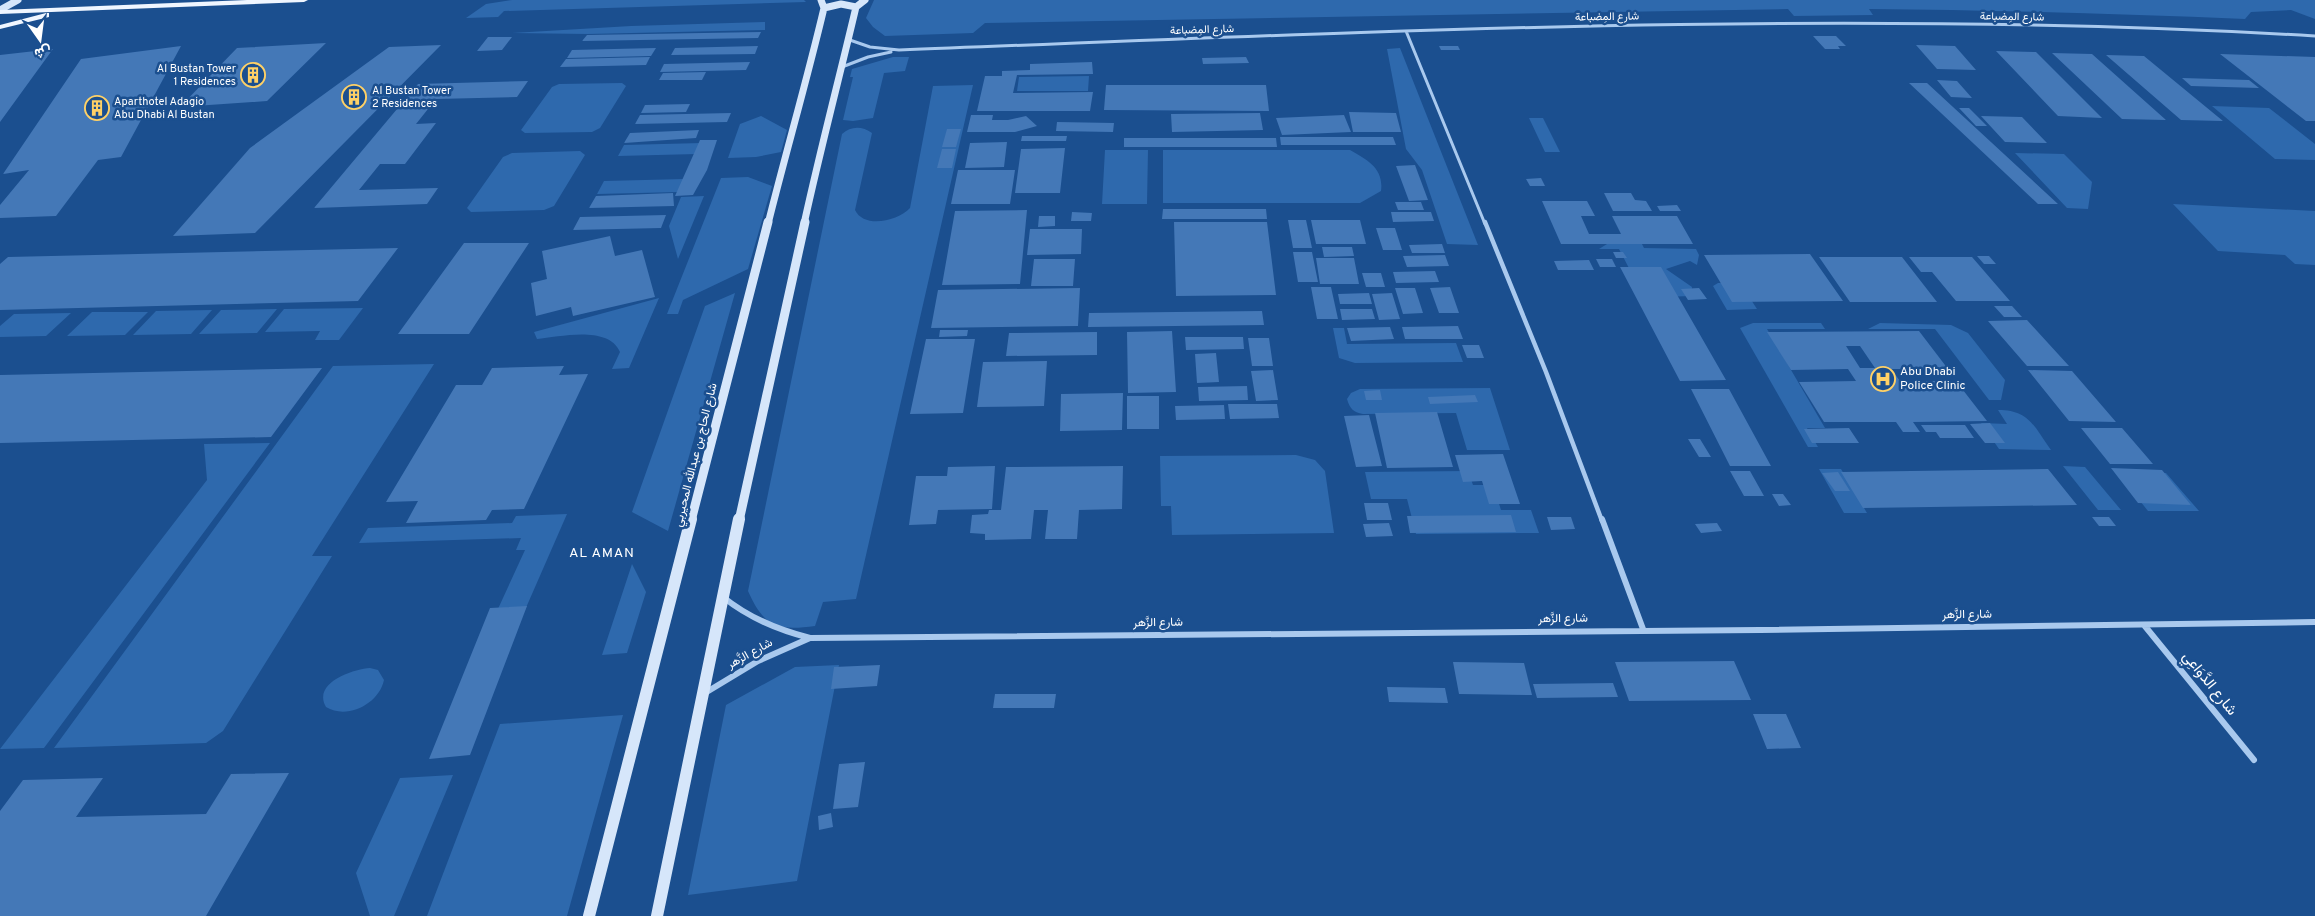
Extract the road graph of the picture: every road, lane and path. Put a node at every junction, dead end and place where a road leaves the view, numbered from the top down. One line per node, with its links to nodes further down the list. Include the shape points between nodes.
1 (18, 0): 7 (street)
2 (304, 0): 6 (main road)
3 (864, 0): 5 (street)
4 (823, 4): 5 (street); 21 (street, شارع الحاج بن عبدالله المحيربي, via 806,84)
5 (856, 7): 11 (street)
6 (78, 8): 7 (main road); 8 (main road)
7 (0, 11)
8 (0, 27)
9 (1406, 32): 10 (street, شارع المِضباعة, via 1604,25 1840,24 2079,27); 12 (street, شارع المِضباعة); 17 (street, via 1546,372)
10 (2315, 36)
11 (847, 39): 12 (street, شارع المِضباعة, via 870,47); 13 (street)
12 (899, 50): 13 (street, شارع المِضباعة)
13 (842, 67): 14 (street, via 826,126)
14 (722, 597): 18 (street, شارع الزَّهر, via 760,623); 19 (street)
15 (2315, 622): 16 (street, شارع الزَّهر)
16 (2144, 624): 17 (street, شارع الزَّهر); 20 (street, شارع الدَّوَاعِي)
17 (1643, 629): 18 (street, شارع الزَّهر)
18 (810, 638): 19 (street, شارع الزَّهر, via 758,661)
19 (703, 694): 22 (street)
20 (2254, 760)
21 (589, 916)
22 (657, 916)

